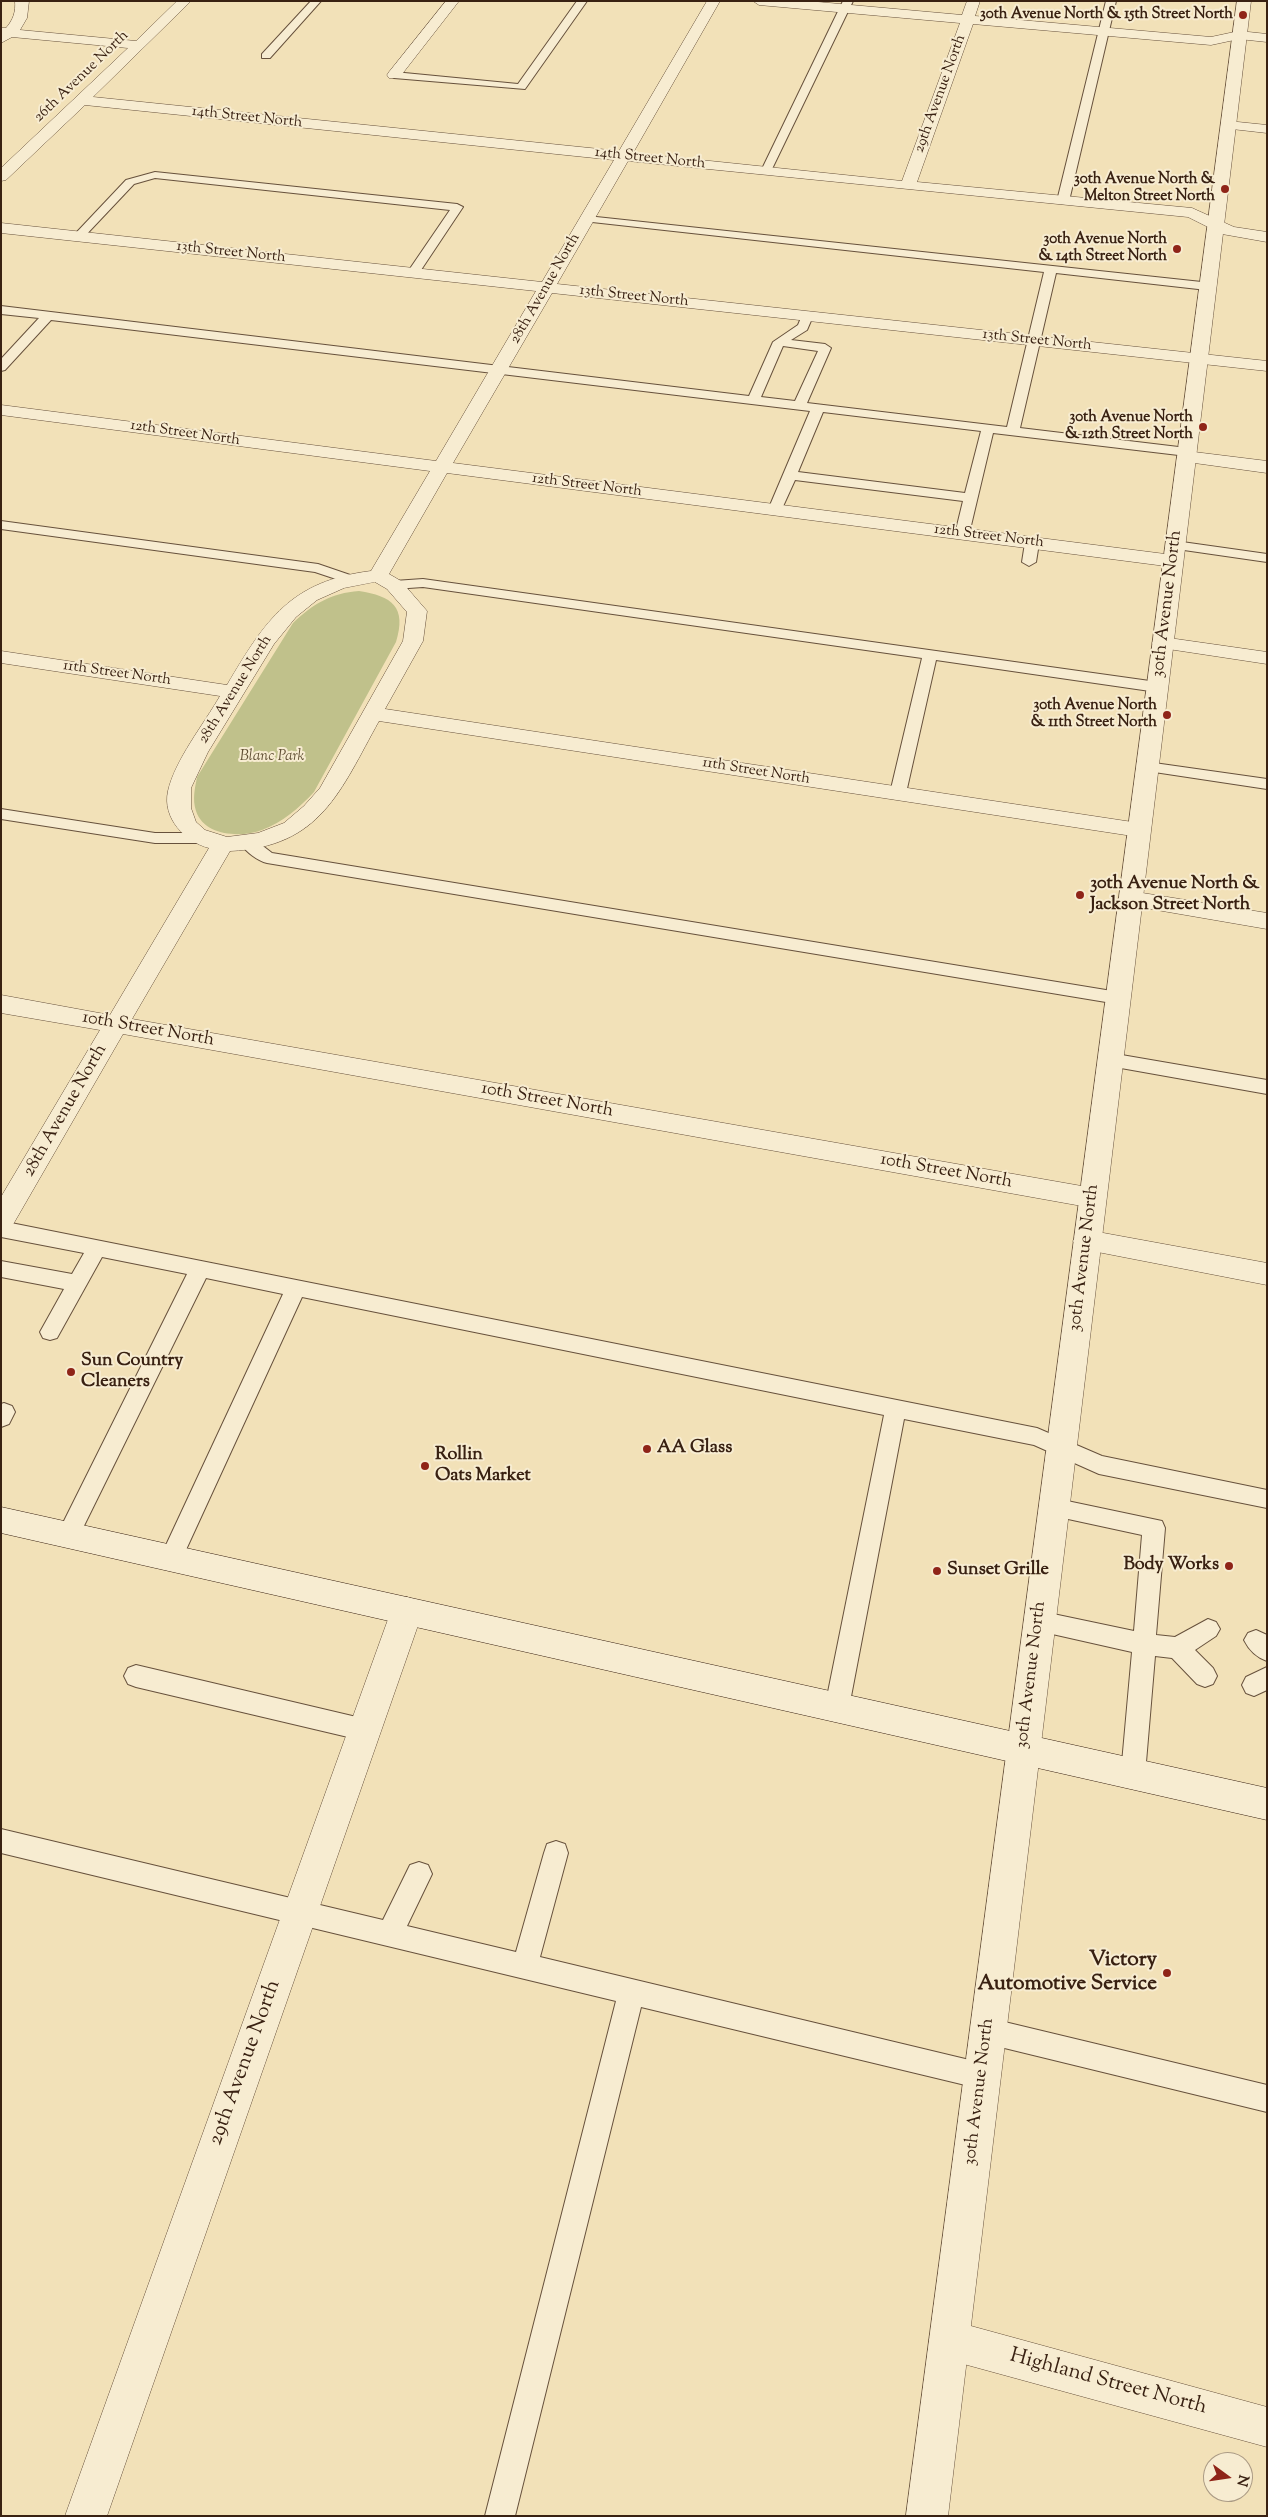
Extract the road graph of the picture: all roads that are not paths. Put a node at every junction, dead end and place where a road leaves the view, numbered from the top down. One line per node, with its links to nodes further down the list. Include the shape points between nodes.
1 (22, 1): 14 (street, via 24,10)
2 (185, 1): 17 (street, 26th Avenue North)
3 (316, 1): 18 (lane)
4 (453, 1): 19 (street)
5 (582, 1): 19 (lane, via 521,87)
6 (714, 1): 23 (street, 28th Avenue North)
7 (759, 1): 11 (street)
8 (974, 1): 12 (street, 29th Avenue North)
9 (1111, 1): 13 (lane)
10 (1244, 1): 15 (street, 30th Avenue North)
11 (846, 5): 12 (street); 24 (lane)
12 (967, 20): 13 (street); 26 (street, 29th Avenue North)
13 (1104, 32): 15 (street, via 1211,41); 27 (lane)
14 (4, 35): 17 (street)
15 (1239, 35): 16 (street); 21 (street, 30th Avenue North)
16 (1267, 38)
17 (138, 45): 20 (street, 26th Avenue North)
18 (266, 56)
19 (394, 75)
20 (81, 100): 23 (street, 14th Street North); 25 (street, 26th Avenue North)
21 (1228, 125): 22 (street); 29 (street, 30th Avenue North)
22 (1267, 129)
23 (623, 156): 24 (street, 14th Street North); 28 (street, 28th Avenue North)
24 (766, 171): 26 (street, 14th Street North)
25 (1, 177)
26 (908, 186): 27 (street, 14th Street North)
27 (1063, 201): 29 (street, 14th Street North, via 1192,213)
28 (586, 219): 33 (lane); 36 (street, 28th Avenue North)
29 (1215, 227): 32 (street, 14th Street North, via 1237,234); 35 (street, 30th Avenue North)
30 (1, 228): 31 (street, 13th Street North)
31 (79, 236): 34 (street, 13th Street North); 34 (lane, via 130,182 156,175 457,207)
32 (1267, 237)
33 (1051, 269): 35 (lane); 40 (lane)
34 (413, 273): 36 (street, 13th Street North)
35 (1208, 286): 43 (street, 30th Avenue North)
36 (546, 288): 39 (street, 13th Street North); 46 (street, 28th Avenue North)
37 (1, 310): 38 (lane)
38 (48, 316): 45 (lane); 46 (lane)
39 (805, 322): 40 (street, 13th Street North); 41 (lane); 42 (lane, via 826,345)
40 (1033, 340): 43 (street, 13th Street North); 52 (lane)
41 (779, 342): 42 (lane); 47 (lane)
42 (825, 348): 48 (lane)
43 (1199, 358): 44 (street, 13th Street North); 53 (street, 30th Avenue North)
44 (1267, 366)
45 (1, 367)
46 (498, 369): 47 (lane); 55 (street, 28th Avenue North)
47 (753, 400): 48 (lane)
48 (799, 406): 49 (lane)
49 (818, 408): 51 (lane); 56 (lane)
50 (1, 410): 55 (street, 12th Street North)
51 (988, 428): 52 (lane); 57 (lane)
52 (1013, 431): 53 (lane)
53 (1187, 454): 54 (street); 62 (street, 30th Avenue North)
54 (1267, 467)
55 (441, 468): 58 (street, 12th Street North); 66 (street, 28th Avenue North)
56 (789, 475): 57 (lane); 58 (lane)
57 (970, 498): 60 (lane)
58 (775, 510): 60 (street, 12th Street North)
59 (1, 525): 65 (lane, via 318,568)
60 (962, 534): 61 (street, 12th Street North)
61 (1032, 543): 62 (street, 12th Street North); 64 (lane)
62 (1174, 553): 63 (lane); 67 (street, 30th Avenue North)
63 (1267, 558)
64 (1028, 562)
65 (351, 580): 66 (street, 28th Avenue North); 72 (street, 28th Avenue North, via 322,587 281,619)
66 (386, 581): 68 (lane, via 423,583); 73 (street, via 417,611 416,625 413,641)
67 (1162, 643): 70 (street); 71 (street, 30th Avenue North)
68 (930, 655): 71 (lane); 76 (lane)
69 (1, 657): 72 (street, 11th Street North)
70 (1267, 658)
71 (1157, 687): 74 (street, 30th Avenue North)
72 (234, 692): 79 (street, 28th Avenue North, via 191,763 180,788 180,808 186,826)
73 (373, 714): 76 (street, 11th Street North); 80 (street, via 330,791 314,810 292,827)
74 (1147, 766): 75 (lane); 78 (street, 30th Avenue North)
75 (1267, 784)
76 (898, 793): 78 (street, 11th Street North)
77 (1, 814): 79 (lane, via 156,838)
78 (1139, 830): 81 (street, 30th Avenue North)
79 (212, 841): 80 (street); 85 (street, 28th Avenue North)
80 (249, 844): 83 (lane, via 268,858)
81 (1130, 899): 82 (street); 83 (street, 30th Avenue North)
82 (1267, 921)
83 (1118, 998): 86 (street, 30th Avenue North)
84 (1, 1004): 85 (street, 10th Street North)
85 (117, 1024): 88 (street, 10th Street North); 89 (street, 28th Avenue North)
86 (1110, 1060): 87 (lane); 88 (street, 30th Avenue North)
87 (1267, 1087)
88 (1093, 1198): 91 (street, 30th Avenue North)
89 (1, 1221)
90 (1, 1229): 92 (lane)
91 (1087, 1241): 95 (street); 100 (street, 30th Avenue North)
92 (97, 1248): 94 (lane); 96 (lane)
93 (1, 1269): 96 (lane)
94 (200, 1269): 97 (lane); 104 (lane)
95 (1267, 1274)
96 (77, 1283): 98 (lane)
97 (296, 1288): 99 (lane); 105 (lane)
98 (50, 1332)
99 (896, 1408): 100 (lane, via 1037,1437); 113 (lane)
100 (1061, 1449): 101 (lane, via 1099,1465); 102 (street, 30th Avenue North)
101 (1267, 1499)
102 (1054, 1507): 107 (street, 30th Avenue North); 109 (lane, via 1154,1528)
103 (1, 1520): 104 (street)
104 (68, 1534): 105 (street)
105 (171, 1558): 106 (street)
106 (408, 1611): 113 (street); 114 (street, 29th Avenue North)
107 (1039, 1621): 109 (lane); 115 (street, 30th Avenue North)
108 (1208, 1629): 110 (lane)
109 (1145, 1644): 110 (lane); 116 (lane)
110 (1178, 1648): 112 (lane)
111 (136, 1676): 114 (lane)
112 (1205, 1676)
113 (837, 1707): 115 (street)
114 (365, 1730): 121 (street, 29th Avenue North)
115 (1024, 1749): 116 (street); 125 (street, 30th Avenue North)
116 (1133, 1774): 117 (street)
117 (1267, 1804)
118 (1, 1841): 121 (lane)
119 (556, 1853): 123 (lane)
120 (419, 1874): 122 (lane)
121 (300, 1913): 122 (lane); 130 (street, 29th Avenue North)
122 (389, 1934): 123 (lane)
123 (525, 1967): 124 (lane)
124 (631, 1993): 126 (lane); 131 (lane)
125 (988, 2031): 126 (street, 30th Avenue North); 127 (lane)
126 (982, 2076): 128 (street, 30th Avenue North)
127 (1267, 2099)
128 (949, 2340): 129 (street, Highland Street North); 132 (street, 30th Avenue North)
129 (1267, 2427)
130 (86, 2516)
131 (500, 2516)
132 (927, 2516)

